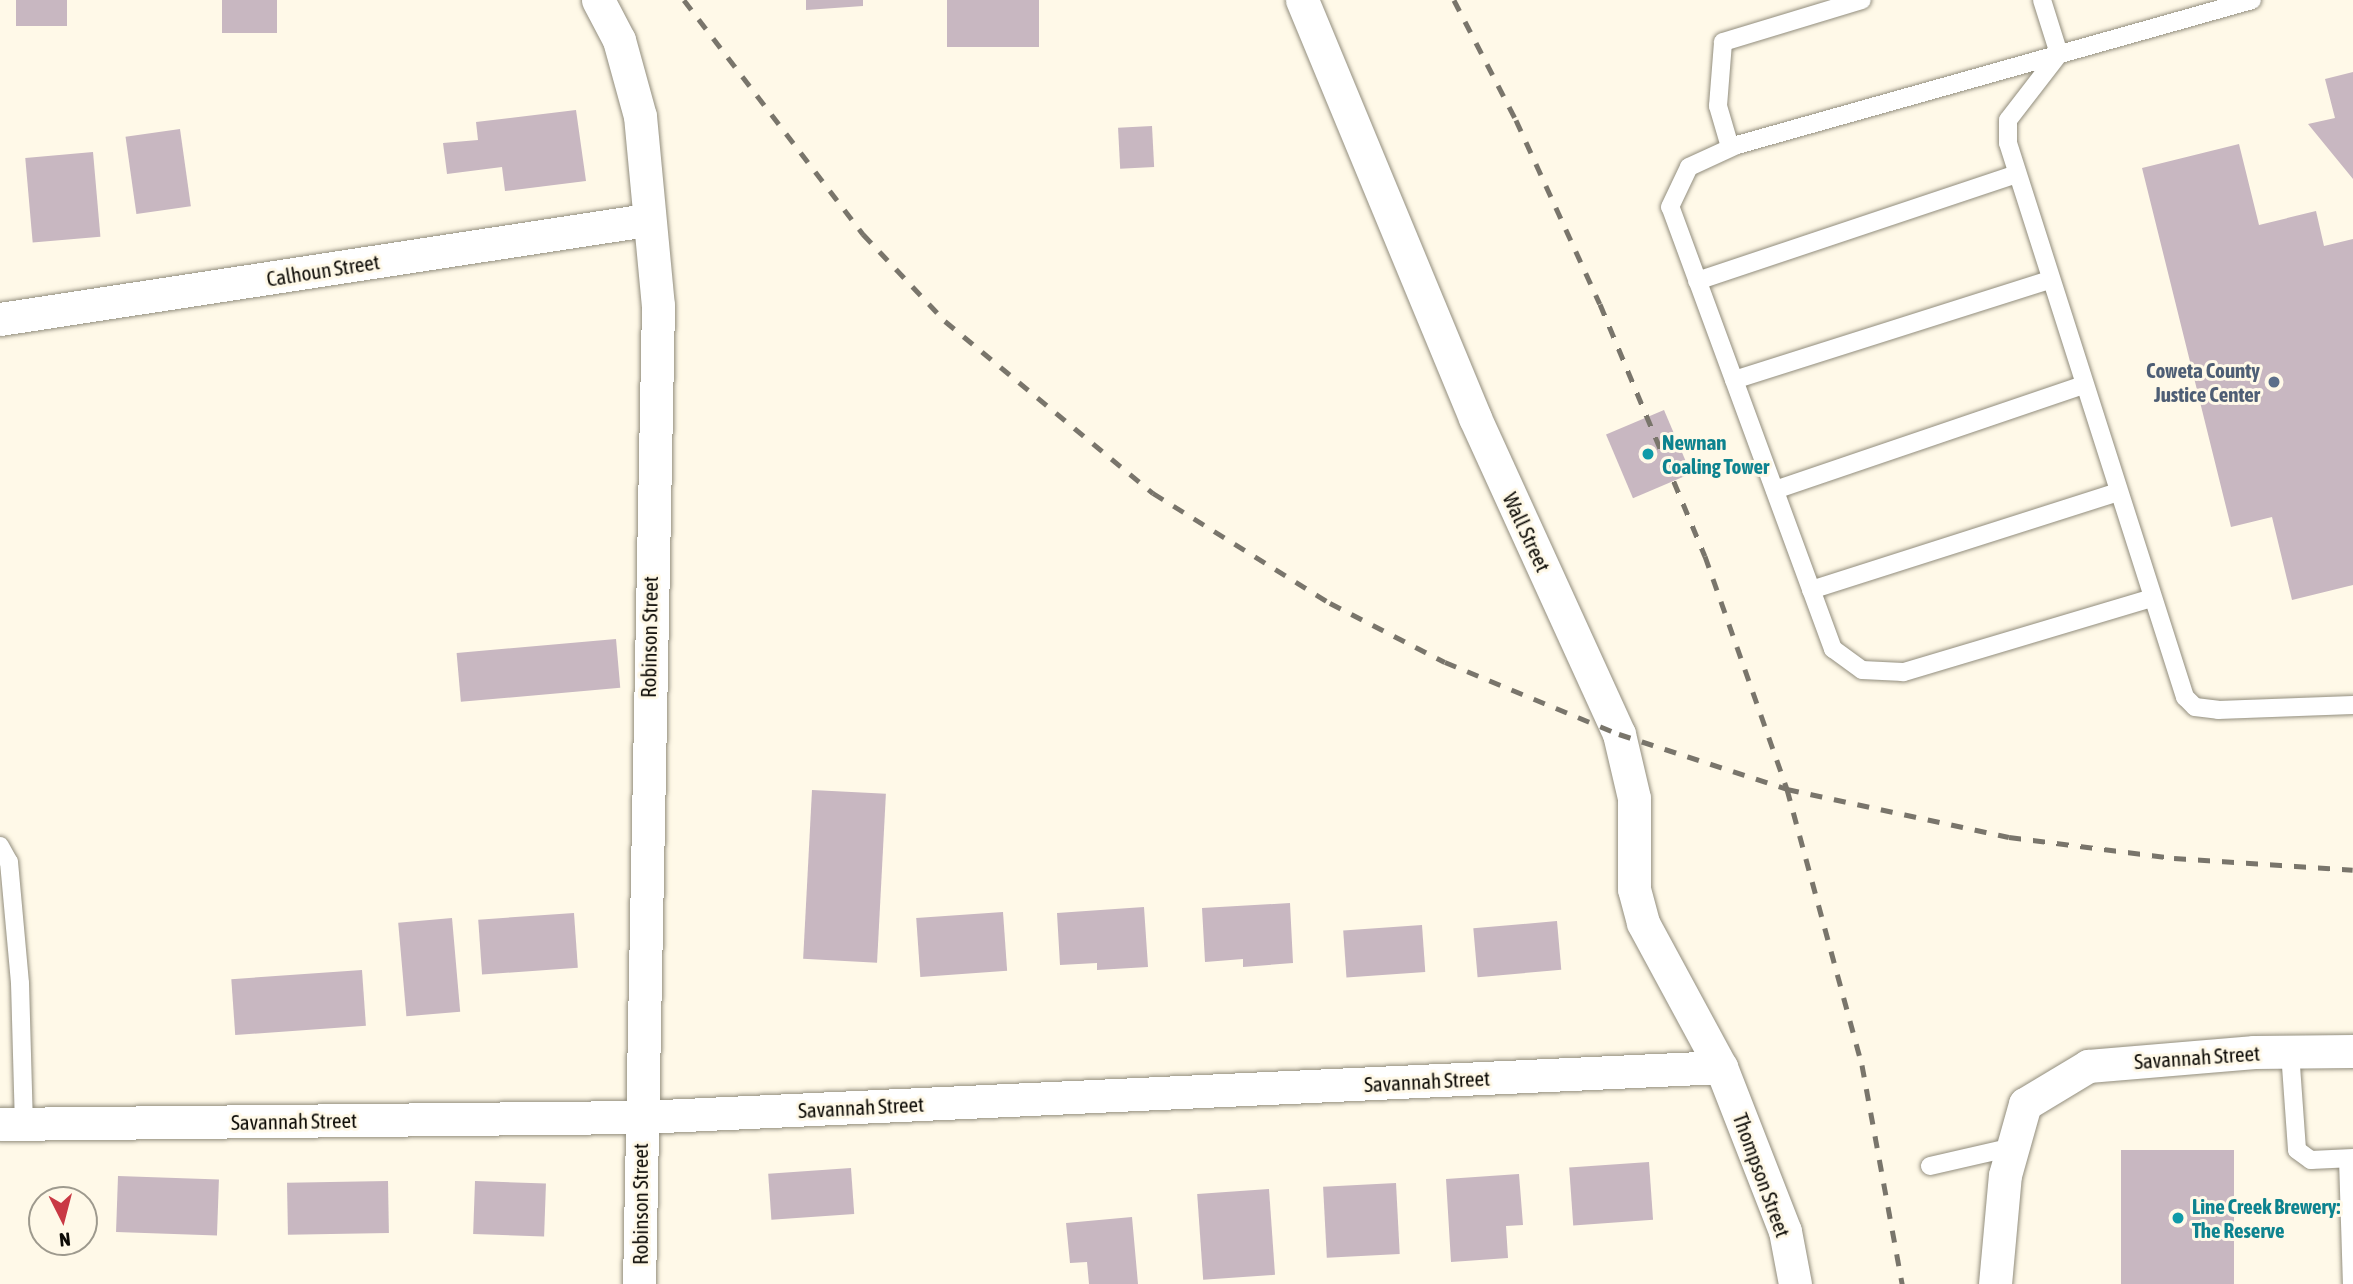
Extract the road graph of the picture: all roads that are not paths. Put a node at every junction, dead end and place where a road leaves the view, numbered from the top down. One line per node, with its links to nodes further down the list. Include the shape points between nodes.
1 (597, 0): 9 (street, Robinson Street, via 619,40 640,116)
2 (1302, 0): 23 (street, Wall Street, via 1475,418 1619,734 1634,798 1634,889 1643,923)
3 (1862, 0): 7 (lane, via 1723,42 1718,106)
4 (2042, 0): 6 (lane)
5 (2252, 0): 6 (lane)
6 (2059, 54): 7 (lane); 8 (lane, via 2008,120)
7 (1730, 147): 11 (lane, via 1689,167 1670,207)
8 (2014, 175): 10 (lane); 11 (lane)
9 (646, 220): 12 (street, Calhoun Street); 24 (street, Robinson Street, via 658,305)
10 (2049, 279): 13 (lane); 14 (lane)
11 (1697, 281): 13 (lane)
12 (0, 319)
13 (1734, 380): 15 (lane)
14 (2083, 385): 15 (lane); 16 (lane)
15 (1775, 490): 17 (lane)
16 (2118, 492): 17 (lane); 18 (lane)
17 (1811, 590): 18 (lane, via 1833,649 1862,670 1903,672)
18 (2152, 598): 19 (lane, via 2185,697 2196,707)
19 (2353, 705)
20 (0, 846): 25 (lane, via 9,862 20,984)
21 (2353, 1051): 22 (street, Savannah Street)
22 (2290, 1052): 26 (street, Savannah Street, via 2088,1066 2025,1104); 27 (lane, via 2297,1150 2311,1160)
23 (1721, 1067): 24 (street, Savannah Street); 30 (street, Thompson Street, via 1785,1231)
24 (641, 1117): 25 (street, Savannah Street); 29 (street, Robinson Street)
25 (12, 1124)
26 (2013, 1147): 28 (lane); 31 (street, Savannah Street)
27 (2350, 1158): 32 (lane)
28 (1930, 1166)
29 (639, 1284)
30 (1795, 1284)
31 (1994, 1284)
32 (2352, 1284)

